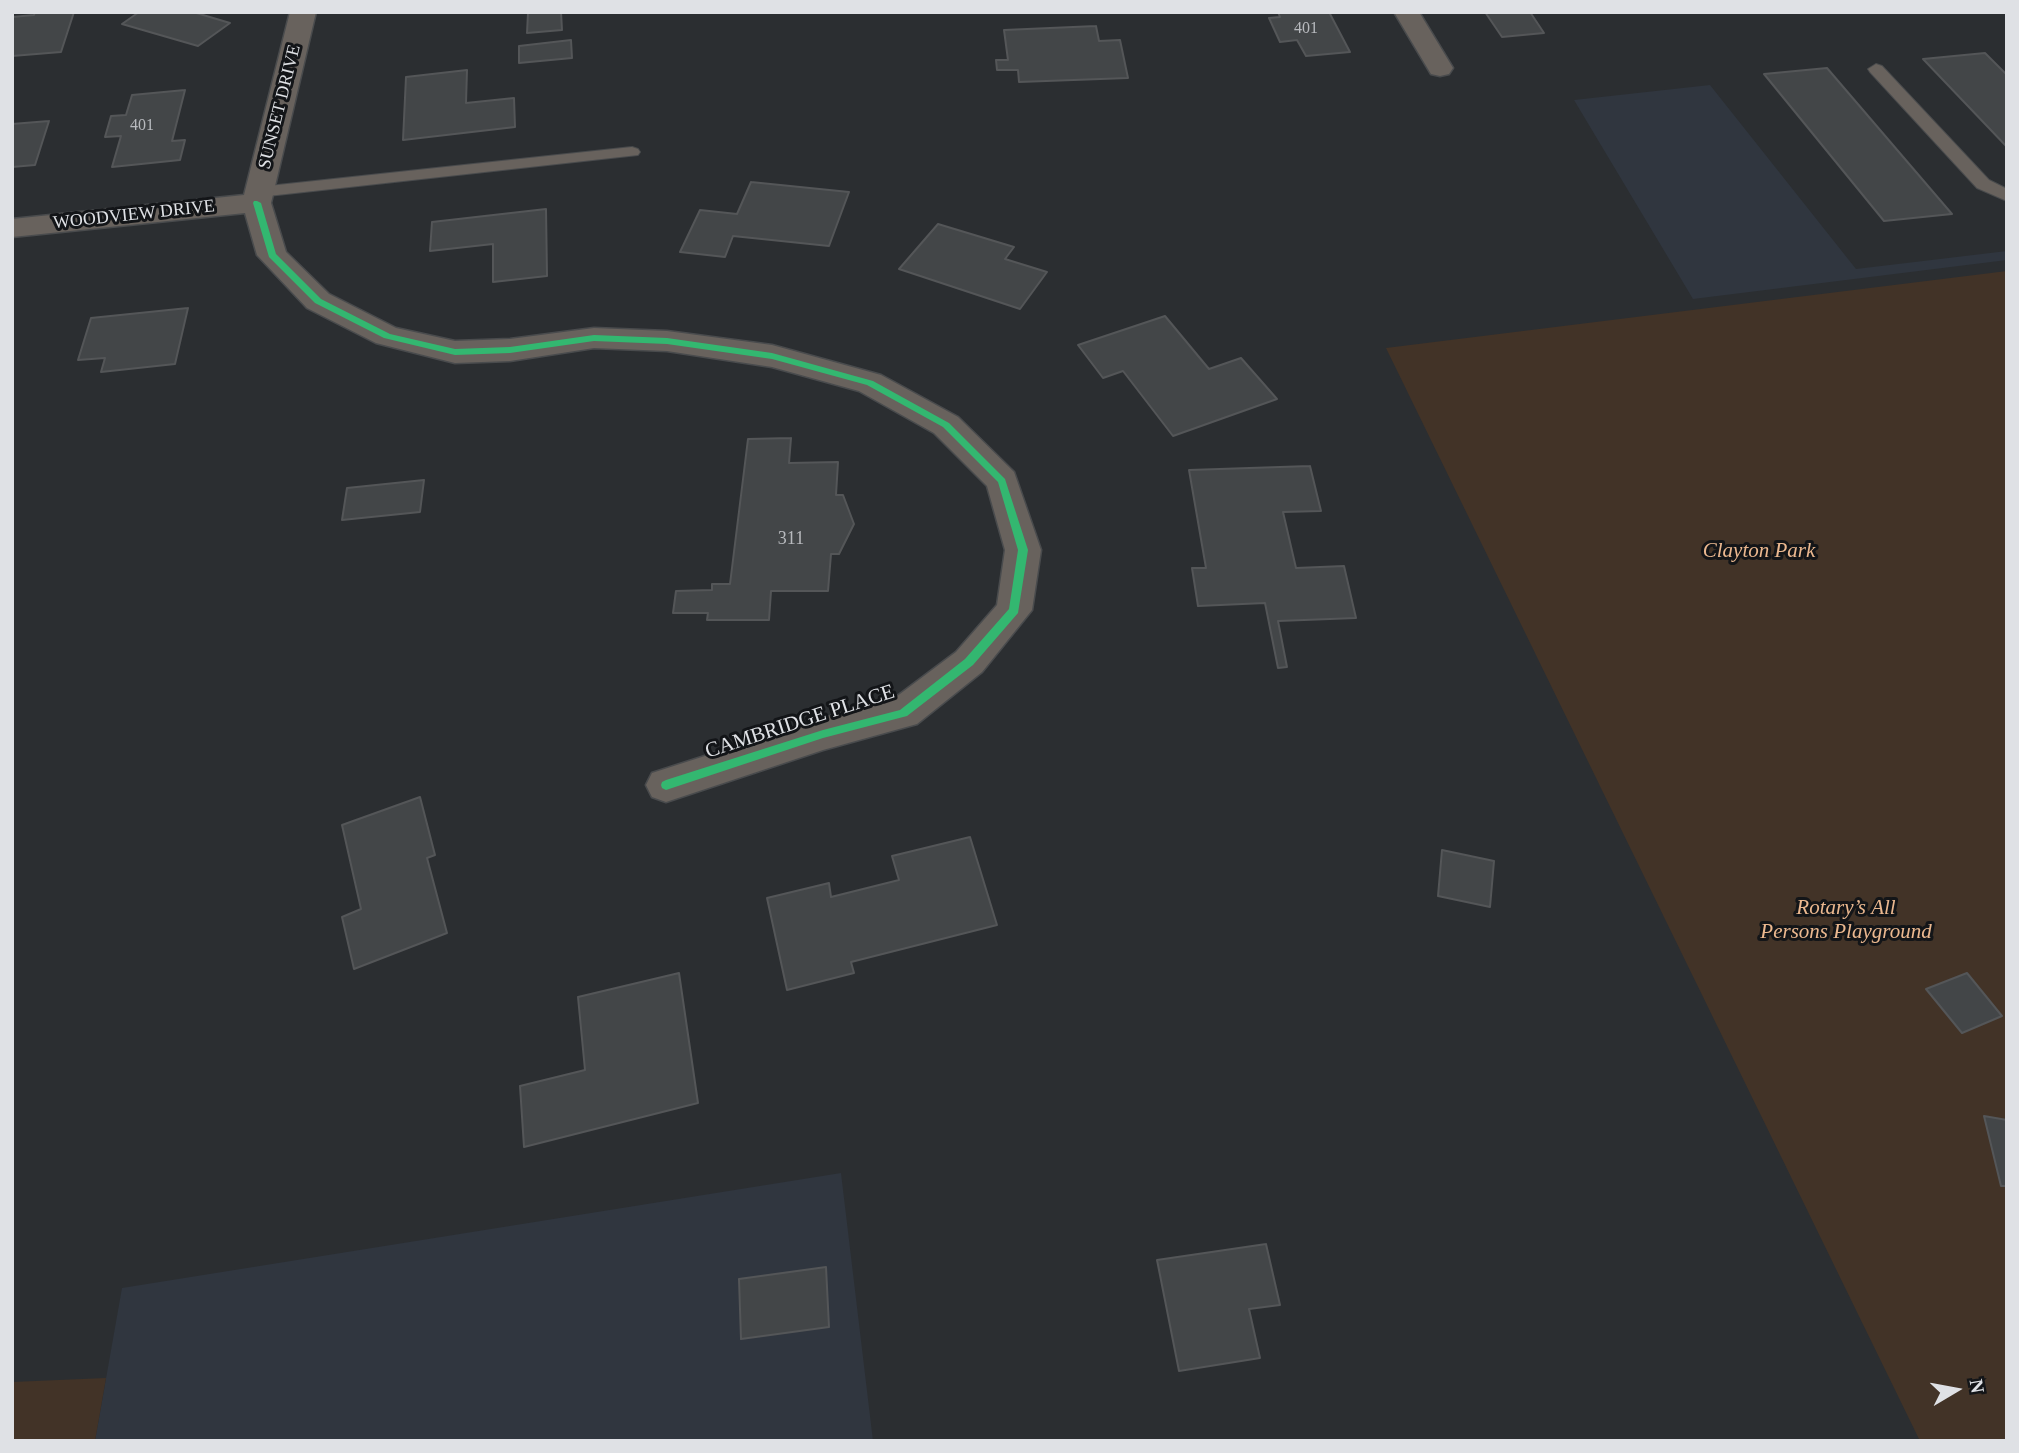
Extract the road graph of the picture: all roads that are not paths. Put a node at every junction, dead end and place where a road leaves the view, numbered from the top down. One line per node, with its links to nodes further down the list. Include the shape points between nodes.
1 (303, 12): 7 (street, SUNSET DRIVE)
2 (1406, 12): 3 (street)
3 (1440, 68)
4 (1876, 69): 6 (lane, via 1983,184)
5 (632, 152): 7 (lane)
6 (2007, 196)
7 (258, 197): 8 (street, WOODVIEW DRIVE); 9 (street, CAMBRIDGE PLACE, via 272,256 317,301 387,336 455,352 510,350 594,338 667,341 772,355 870,383 946,425 1002,481 1023,550 1014,610 969,662 903,713)
8 (12, 228)
9 (667, 785)

